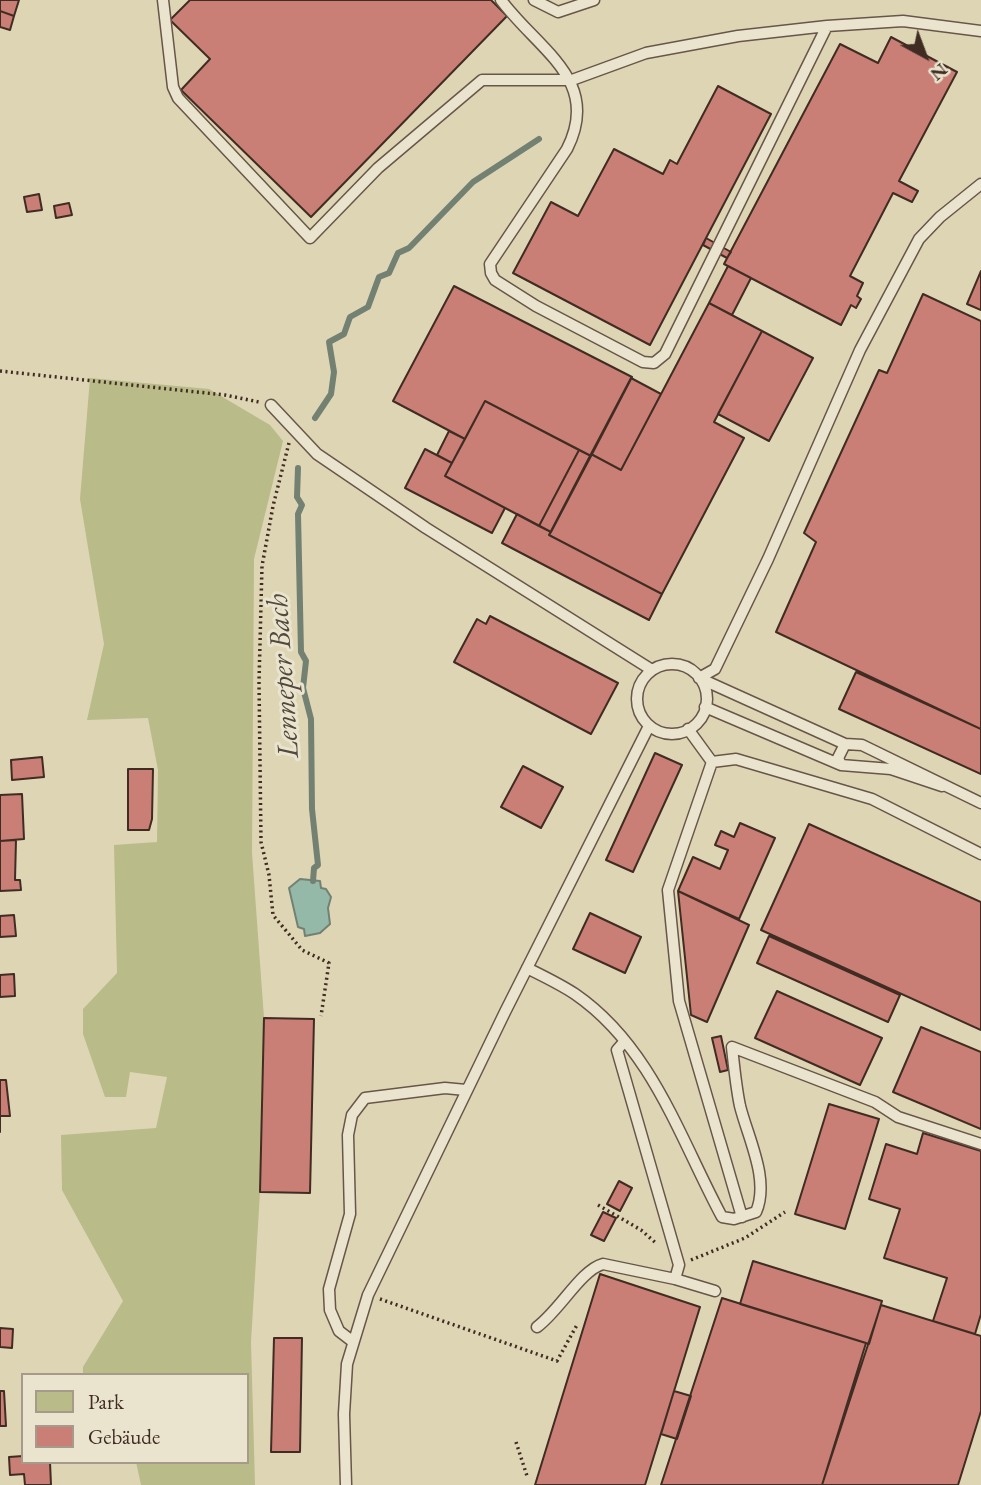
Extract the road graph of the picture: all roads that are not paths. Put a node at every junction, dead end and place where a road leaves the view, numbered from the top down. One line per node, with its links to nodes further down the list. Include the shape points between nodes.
1 (163, 0): 7 (lane, via 174,92 310,238 378,168 482,80)
2 (501, 0): 7 (lane)
3 (534, 0): 4 (lane, via 558,12)
4 (594, 0)
5 (827, 26): 6 (lane, via 903,21); 7 (lane, via 646,53); 7 (lane, via 665,354 654,363 643,362 536,306 491,273 491,264 575,134 579,109)
6 (981, 32)
7 (572, 80)
8 (981, 184): 11 (lane, via 919,239 860,350 715,668)
9 (271, 405): 10 (lane, via 317,454)
10 (652, 670): 11 (lane, via 677,664); 13 (lane, via 637,697)
11 (699, 678): 12 (lane, via 706,692); 15 (lane)
12 (705, 707): 14 (lane); 17 (lane)
13 (649, 726): 14 (lane, via 668,734); 21 (lane)
14 (688, 729): 16 (lane)
15 (845, 744): 17 (lane, via 838,758); 18 (lane, via 874,750)
16 (712, 762): 20 (lane, via 736,760 872,799); 25 (lane, via 667,890 679,1001)
17 (841, 765): 18 (lane, via 891,769)
18 (942, 786): 19 (lane)
19 (981, 803)
20 (981, 854)
21 (527, 968): 22 (lane, via 575,994); 23 (lane)
22 (624, 1042): 25 (lane, via 666,1103 722,1217); 26 (lane, via 617,1050 679,1265)
23 (466, 1090): 29 (lane, via 368,1295); 29 (lane, via 445,1088 365,1098 352,1115 348,1135 350,1214 329,1289 330,1310 340,1331)
24 (981, 1144): 25 (lane, via 898,1117 875,1102 732,1047 761,1200 756,1212)
25 (742, 1217)
26 (675, 1279): 27 (lane); 28 (lane, via 616,1265 596,1266)
27 (715, 1292)
28 (537, 1327)
29 (352, 1341): 30 (lane, via 344,1414)
30 (346, 1485)

